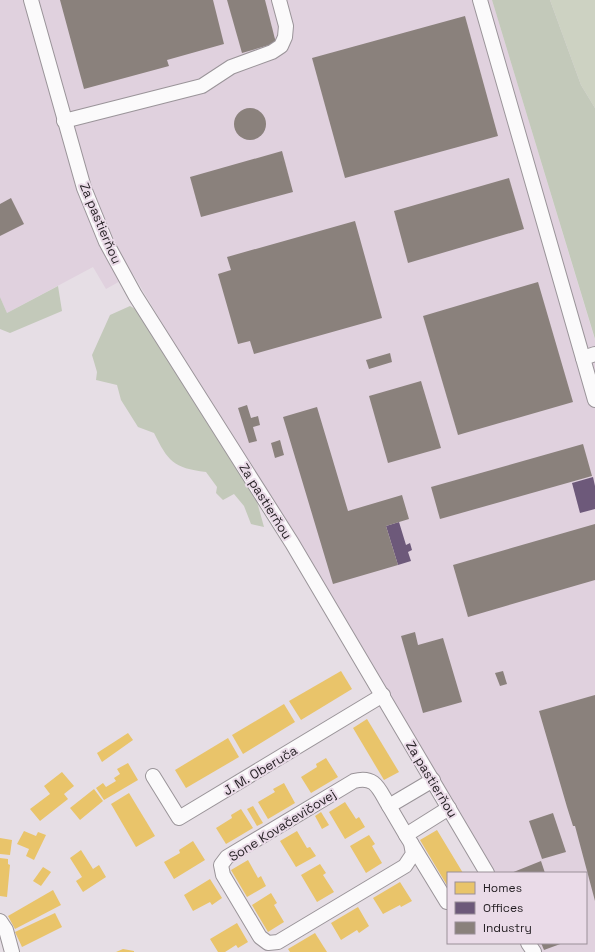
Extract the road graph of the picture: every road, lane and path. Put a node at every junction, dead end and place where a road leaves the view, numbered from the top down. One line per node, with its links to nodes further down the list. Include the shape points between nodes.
1 (31, 0): 4 (street, Za pastierňou)
2 (279, 0): 4 (street, via 286,26 286,37 281,46 272,52 231,67 202,86)
3 (480, 0): 5 (street)
4 (64, 121): 7 (street, Za pastierňou, via 89,202 117,263 292,543)
5 (589, 356): 6 (street)
6 (595, 400)
7 (383, 695): 8 (street, J. M. Oberuča, via 179,818); 9 (street, Za pastierňou)
8 (152, 776)
9 (433, 780): 10 (street); 11 (street, Za pastierňou)
10 (389, 806): 12 (street, Sone Kovačevičovej); 12 (street, Sone Kovačevičovej, via 373,781 354,781 227,857 221,865 223,875 260,937 268,943 278,942 405,866 413,854)
11 (449, 808): 12 (street); 13 (street, Za pastierňou)
12 (409, 839): 14 (street, Sone Kovačevičovej)
13 (486, 872)
14 (447, 902)
15 (0, 921): 16 (street, via 6,930)
16 (12, 952)

